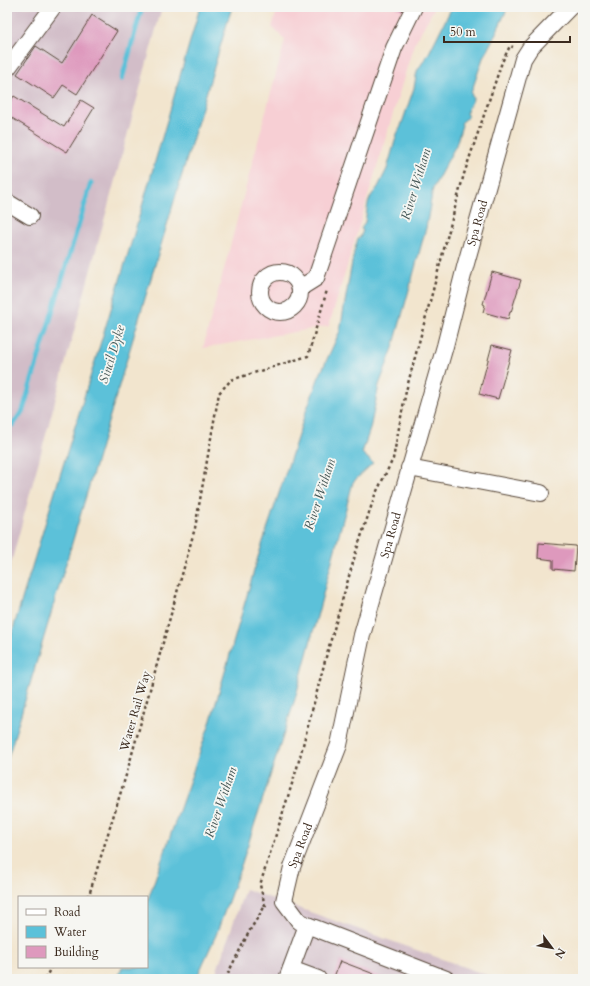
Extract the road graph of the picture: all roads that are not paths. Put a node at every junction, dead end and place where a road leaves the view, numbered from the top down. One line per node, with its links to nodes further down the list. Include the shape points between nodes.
1 (54, 7): 4 (street)
2 (414, 7): 7 (street, via 394,48 316,278)
3 (570, 7): 8 (street, Spa Road, via 530,48 523,59)
4 (7, 69)
5 (7, 202): 6 (street)
6 (30, 216)
7 (300, 288)
8 (409, 468): 9 (street); 10 (street, Spa Road, via 362,635 339,745 292,867 284,901 299,921)
9 (541, 493)
10 (307, 925): 11 (street); 13 (street)
11 (289, 974): 12 (street)
12 (318, 979)
13 (446, 979)

